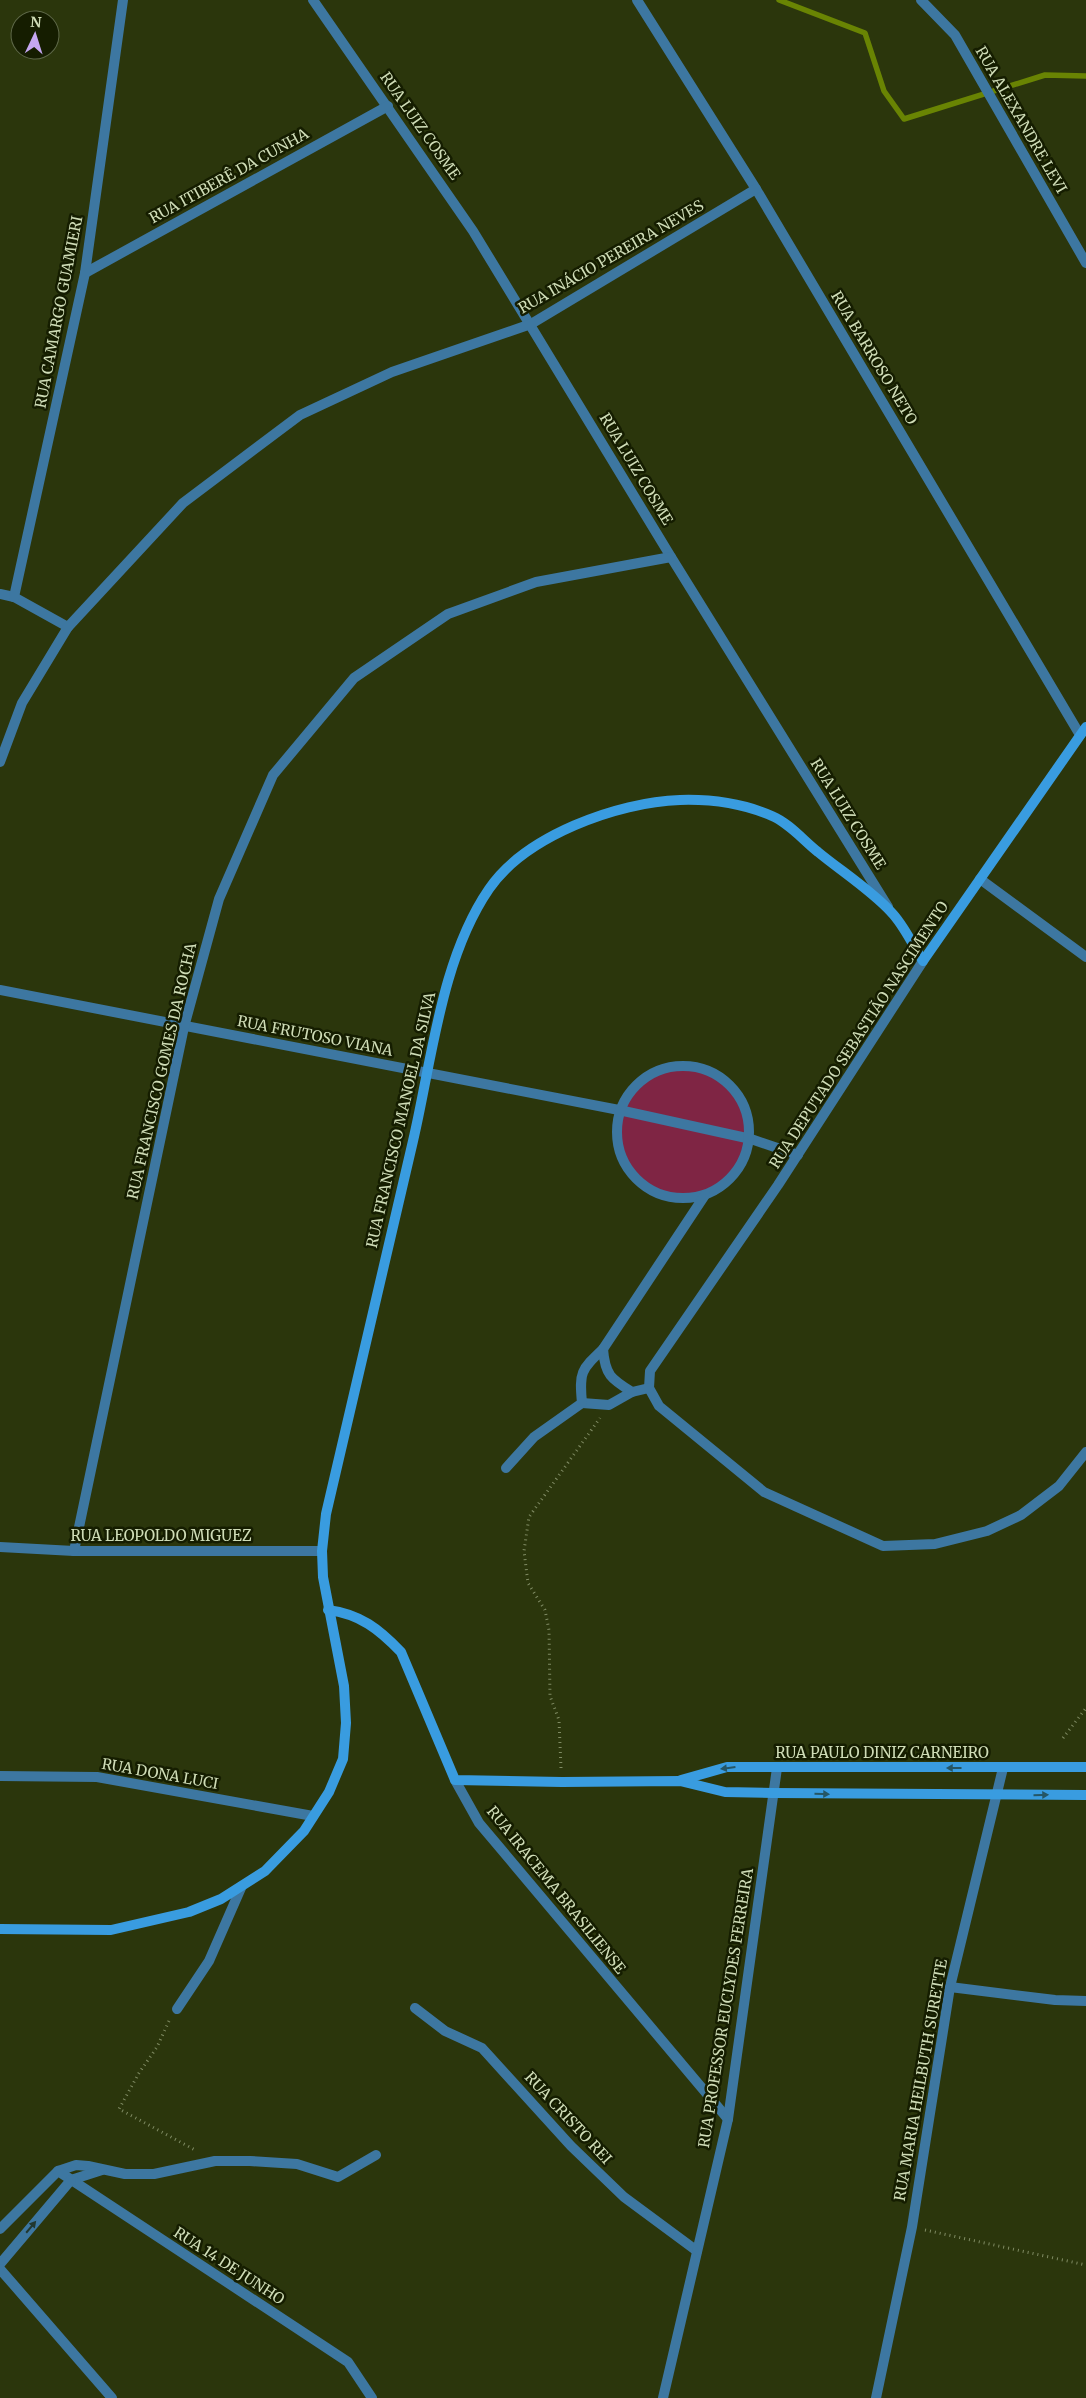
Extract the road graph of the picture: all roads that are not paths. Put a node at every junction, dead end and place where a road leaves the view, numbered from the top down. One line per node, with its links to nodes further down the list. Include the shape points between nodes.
1 (123, 0): 8 (street, RUA CAMARGO GUAMIERI)
2 (313, 0): 5 (street, RUA LUIZ COSME)
3 (637, 0): 6 (street, RUA BARROSO NETO)
4 (921, 0): 7 (street, RUA ALEXANDRE LEVI, via 955,35)
5 (388, 106): 8 (street, RUA ITIBERÊ DA CUNHA); 9 (street, RUA LUIZ COSME, via 473,231)
6 (756, 189): 9 (street, RUA INÁCIO PEREIRA NEVES); 14 (street, RUA BARROSO NETO)
7 (1086, 263)
8 (85, 273): 12 (street, RUA CAMARGO GUAMIERI)
9 (531, 324): 10 (street, RUA LUIZ COSME); 13 (street, RUA INÁCIO PEREIRA NEVES, via 392,372 300,415 183,503)
10 (671, 557): 18 (street, RUA LUIZ COSME); 22 (street, RUA FRANCISCO GOMES DA ROCHA, via 536,582 448,614 354,678 273,775 219,899)
11 (0, 594): 12 (street)
12 (14, 597): 13 (street)
13 (68, 627): 16 (street, RUA INÁCIO PEREIRA NEVES, via 22,703)
14 (1083, 731): 15 (street); 17 (street, RUA DEPUTADO SEBASTIÃO NASCIMENTO)
15 (1086, 745)
16 (0, 762)
17 (980, 879): 19 (street); 20 (street, RUA DEPUTADO SEBASTIÃO NASCIMENTO)
18 (892, 912): 20 (street, RUA LUIZ COSME); 23 (street, RUA FRANCISCO MANOEL DA SILVA, via 776,817 740,804 703,799 673,800 600,815 551,835 490,887 469,922 451,967)
19 (1086, 957)
20 (923, 961): 26 (street, RUA DEPUTADO SEBASTIÃO NASCIMENTO)
21 (0, 990): 22 (street, RUA FRUTOSO VIANA)
22 (184, 1027): 23 (street, RUA FRUTOSO VIANA); 35 (street, RUA FRANCISCO GOMES DA ROCHA)
23 (428, 1072): 24 (street, RUA FRUTOSO VIANA); 36 (street, RUA FRANCISCO MANOEL DA SILVA, via 326,1514)
24 (619, 1110): 25 (street, RUA FRUTOSO VIANA); 25 (street, via 639,1081 666,1067 696,1067 723,1079 734,1089 748,1114); 27 (street, via 615,1135 623,1165 645,1188 674,1198)
25 (751, 1139): 26 (street, RUA FRUTOSO VIANA); 27 (street, via 742,1163 727,1182)
26 (798, 1155): 29 (street, RUA DEPUTADO SEBASTIÃO NASCIMENTO, via 650,1371)
27 (705, 1195): 28 (street)
28 (603, 1349): 30 (street, via 604,1364 611,1379); 31 (street, via 584,1367 580,1383)
29 (649, 1388): 30 (street); 32 (street, via 659,1406 764,1492 883,1546 935,1544 987,1531 1021,1515 1059,1486)
30 (632, 1392): 31 (street, via 609,1405)
31 (582, 1403): 33 (street, via 534,1436)
32 (1086, 1452)
33 (506, 1468)
34 (0, 1547): 35 (street, RUA LEOPOLDO MIGUEZ)
35 (74, 1551): 36 (street, RUA LEOPOLDO MIGUEZ)
36 (322, 1551): 37 (street, RUA FRANCISCO MANOEL DA SILVA)
37 (328, 1610): 42 (street, RUA IRACEMA BRASILIENSE, via 347,1612 365,1621 401,1652); 47 (street, RUA FRANCISCO MANOEL DA SILVA, via 344,1686 346,1723 343,1759 329,1792)
38 (777, 1768): 39 (street, RUA PAULO DINIZ CARNEIRO, one-way to 38); 43 (street, RUA PAULO DINIZ CARNEIRO, one-way to 43, via 727,1767); 44 (street, RUA PROFESSOR EUCLYDES FERREIRA)
39 (1003, 1768): 40 (street, RUA PAULO DINIZ CARNEIRO); 46 (street, RUA MARIA HEILBUTH SURETTE)
40 (1086, 1768)
41 (0, 1776): 47 (street, RUA DONA LUCI, via 97,1777)
42 (455, 1780): 43 (street, RUA PAULO DINIZ CARNEIRO); 54 (street, RUA IRACEMA BRASILIENSE, via 479,1823)
43 (680, 1781): 44 (street, RUA PAULO DINIZ CARNEIRO, via 725,1792)
44 (773, 1793): 46 (street, RUA PAULO DINIZ CARNEIRO, one-way to 46); 54 (street, RUA PROFESSOR EUCLYDES FERREIRA)
45 (1086, 1795): 46 (street, RUA PAULO DINIZ CARNEIRO, one-way to 45)
46 (996, 1796): 50 (street, RUA MARIA HEILBUTH SURETTE)
47 (313, 1816): 48 (street, RUA FRANCISCO MANOEL DA SILVA, via 304,1831 265,1871)
48 (241, 1888): 49 (street, RUA FRANCISCO MANOEL DA SILVA, via 189,1912 111,1930); 53 (street, via 209,1961)
49 (0, 1929)
50 (950, 1987): 51 (street); 66 (street, RUA MARIA HEILBUTH SURETTE, via 912,2227)
51 (1086, 2001)
52 (415, 2008): 60 (street, RUA CRISTO REI, via 445,2032 482,2048 571,2146 624,2197)
53 (177, 2009)
54 (728, 2119): 60 (street, RUA PROFESSOR EUCLYDES FERREIRA)
55 (376, 2155): 56 (street, via 338,2177 297,2164 215,2161 154,2174)
56 (102, 2170): 57 (street, via 76,2165); 58 (street)
57 (58, 2171): 58 (street, RUA 14 DE JUNHO); 59 (street)
58 (71, 2180): 61 (street, one-way to 58); 64 (street, RUA 14 DE JUNHO, via 348,2362)
59 (0, 2229)
60 (697, 2252): 65 (street, RUA PROFESSOR EUCLYDES FERREIRA)
61 (0, 2264)
62 (0, 2269): 63 (street)
63 (112, 2398)
64 (372, 2398)
65 (663, 2398)
66 (876, 2398)

